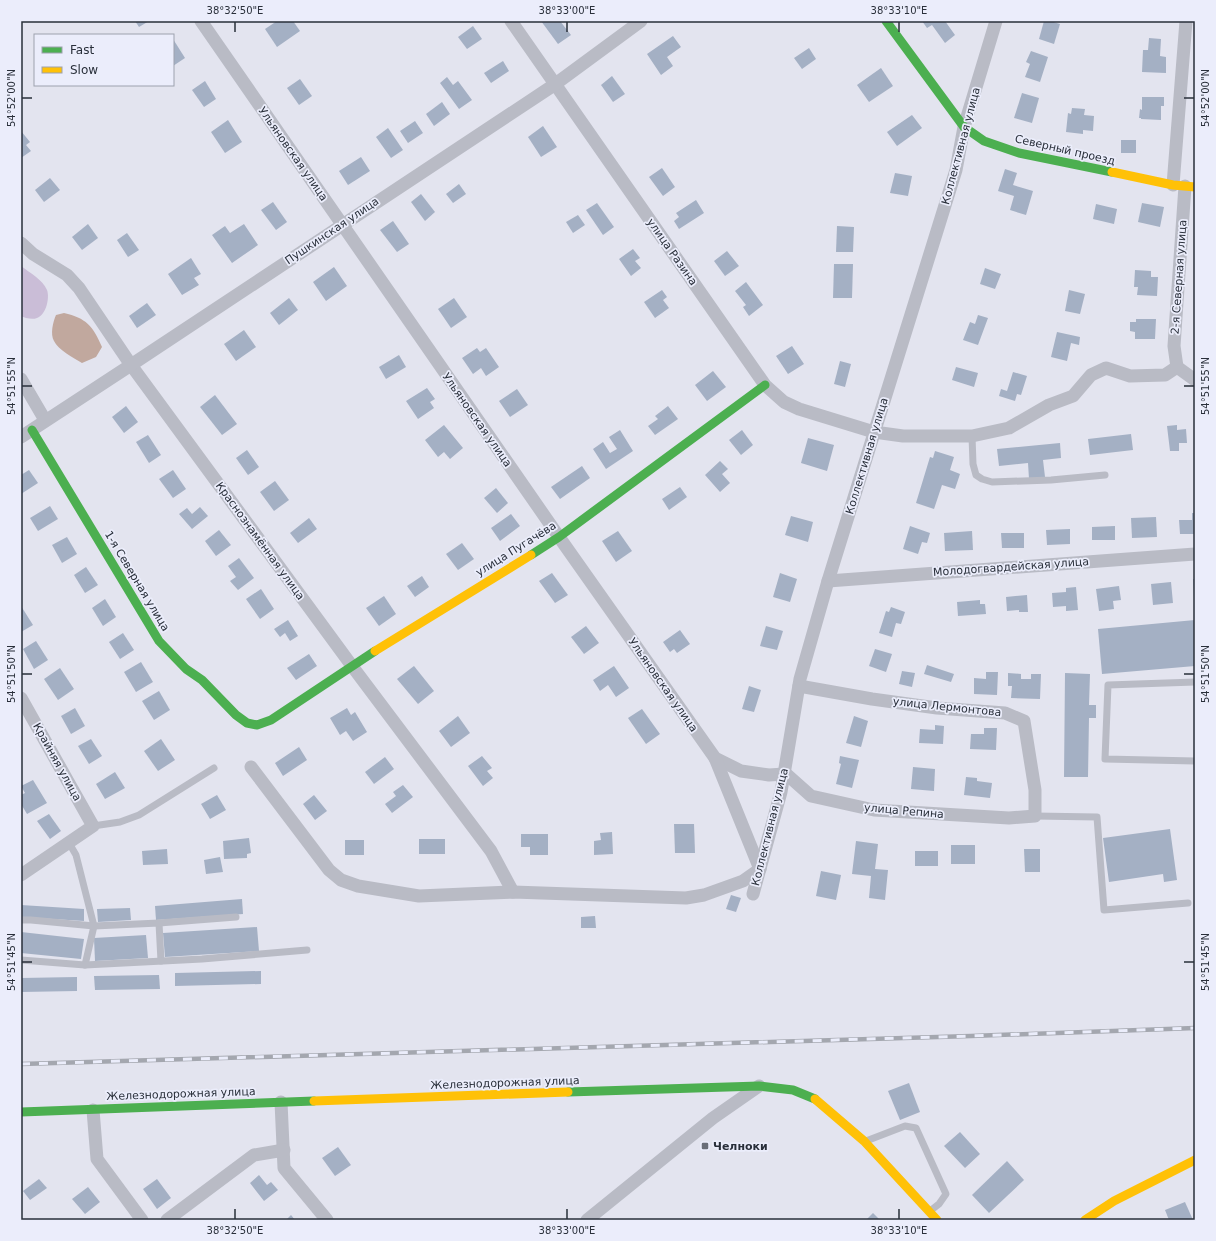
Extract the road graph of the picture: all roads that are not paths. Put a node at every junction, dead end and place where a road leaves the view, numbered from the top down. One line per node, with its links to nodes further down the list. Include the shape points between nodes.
1 (201, 21): 10 (street, Ульяновская улица)
2 (511, 21): 7 (street, улица Разина)
3 (641, 21): 7 (street, Пушкинская улица)
4 (886, 21): 8 (street, Северный проезд)
5 (996, 21): 8 (street, Коллективная улица)
6 (1186, 21): 9 (street, 2-я Северная улица)
7 (554, 85): 10 (street, Пушкинская улица); 16 (street, улица Разина)
8 (964, 128): 9 (street, Северный проезд, via 984,140 1019,153); 18 (street, Коллективная улица, via 956,170)
9 (1184, 186): 13 (street, 2-я Северная улица, via 1174,346)
10 (342, 225): 12 (street, Пушкинская улица); 22 (street, Ульяновская улица)
11 (21, 242): 12 (street, Краснознамённая улица, via 33,254 67,275 79,288)
12 (131, 365): 17 (street, Пушкинская улица); 25 (street, Краснознамённая улица)
13 (1177, 367): 15 (street); 20 (street, улица Разина, via 1164,375 1130,376 1106,368 1090,375 1073,396 1049,405 1009,428)
14 (21, 379): 17 (street)
15 (1195, 380)
16 (765, 385): 18 (street, улица Разина, via 784,402 799,409); 22 (street, улица Пугачёва)
17 (45, 420): 19 (street, Пушкинская улица)
18 (874, 432): 20 (street, улица Разина, via 903,436); 24 (street, Коллективная улица)
19 (26, 433): 29 (street, 1-я Северная улица, via 159,641 241,719 257,725)
20 (972, 436): 21 (lane, via 976,475 992,482)
21 (1105, 475)
22 (559, 537): 25 (street, улица Пугачёва); 30 (street, Ульяновская улица)
23 (1195, 554): 24 (street, Молодогвардейская улица)
24 (828, 581): 27 (street, Коллективная улица)
25 (352, 666): 29 (street, улица Пугачёва); 40 (street, Краснознамённая улица, via 491,851)
26 (1195, 682): 31 (lane, via 1108,685 1105,760)
27 (799, 686): 34 (street, Коллективная улица); 35 (street, улица Лермонтова, via 937,708 1005,713 1024,721 1035,790)
28 (21, 698): 36 (street, Крайняя улица)
29 (271, 720)
30 (715, 758): 34 (street, Ульяновская улица, via 741,771 769,775); 38 (street)
31 (1195, 761)
32 (251, 767): 40 (street, via 329,870 341,880 358,886 419,896)
33 (214, 768): 36 (lane, via 139,815 120,822)
34 (784, 773): 35 (street, улица Репина, via 811,796 874,810 1009,818); 38 (street, Коллективная улица)
35 (1035, 816): 42 (lane, via 1097,817 1104,910)
36 (93, 826): 37 (street)
37 (68, 843): 39 (street); 46 (lane, via 76,855)
38 (760, 869): 40 (street, via 743,880 704,895 686,898); 41 (street, Коллективная улица)
39 (21, 875)
40 (513, 892)
41 (754, 894)
42 (1188, 903)
43 (236, 917): 45 (lane)
44 (21, 920): 46 (lane)
45 (160, 923): 46 (lane); 49 (lane)
46 (94, 926): 50 (lane)
47 (307, 950): 49 (lane, via 202,960)
48 (21, 960): 50 (lane)
49 (161, 961): 50 (lane)
50 (86, 965)
51 (758, 1086): 52 (street, Железнодорожная улица); 55 (street, Железнодорожная улица, via 793,1090 815,1099); 62 (street, via 713,1118)
52 (281, 1102): 53 (street, Железнодорожная улица); 56 (street)
53 (93, 1110): 54 (street, Железнодорожная улица); 59 (street, via 97,1159)
54 (21, 1112)
55 (864, 1141): 58 (street, Железнодорожная улица); 58 (lane, via 905,1126 916,1128 946,1194 939,1204)
56 (284, 1150): 60 (street, via 254,1155); 61 (street, via 284,1168)
57 (1195, 1160): 64 (street)
58 (929, 1211): 63 (street, Железнодорожная улица)
59 (142, 1220)
60 (167, 1220)
61 (327, 1220)
62 (587, 1220)
63 (938, 1220)
64 (1085, 1220)

